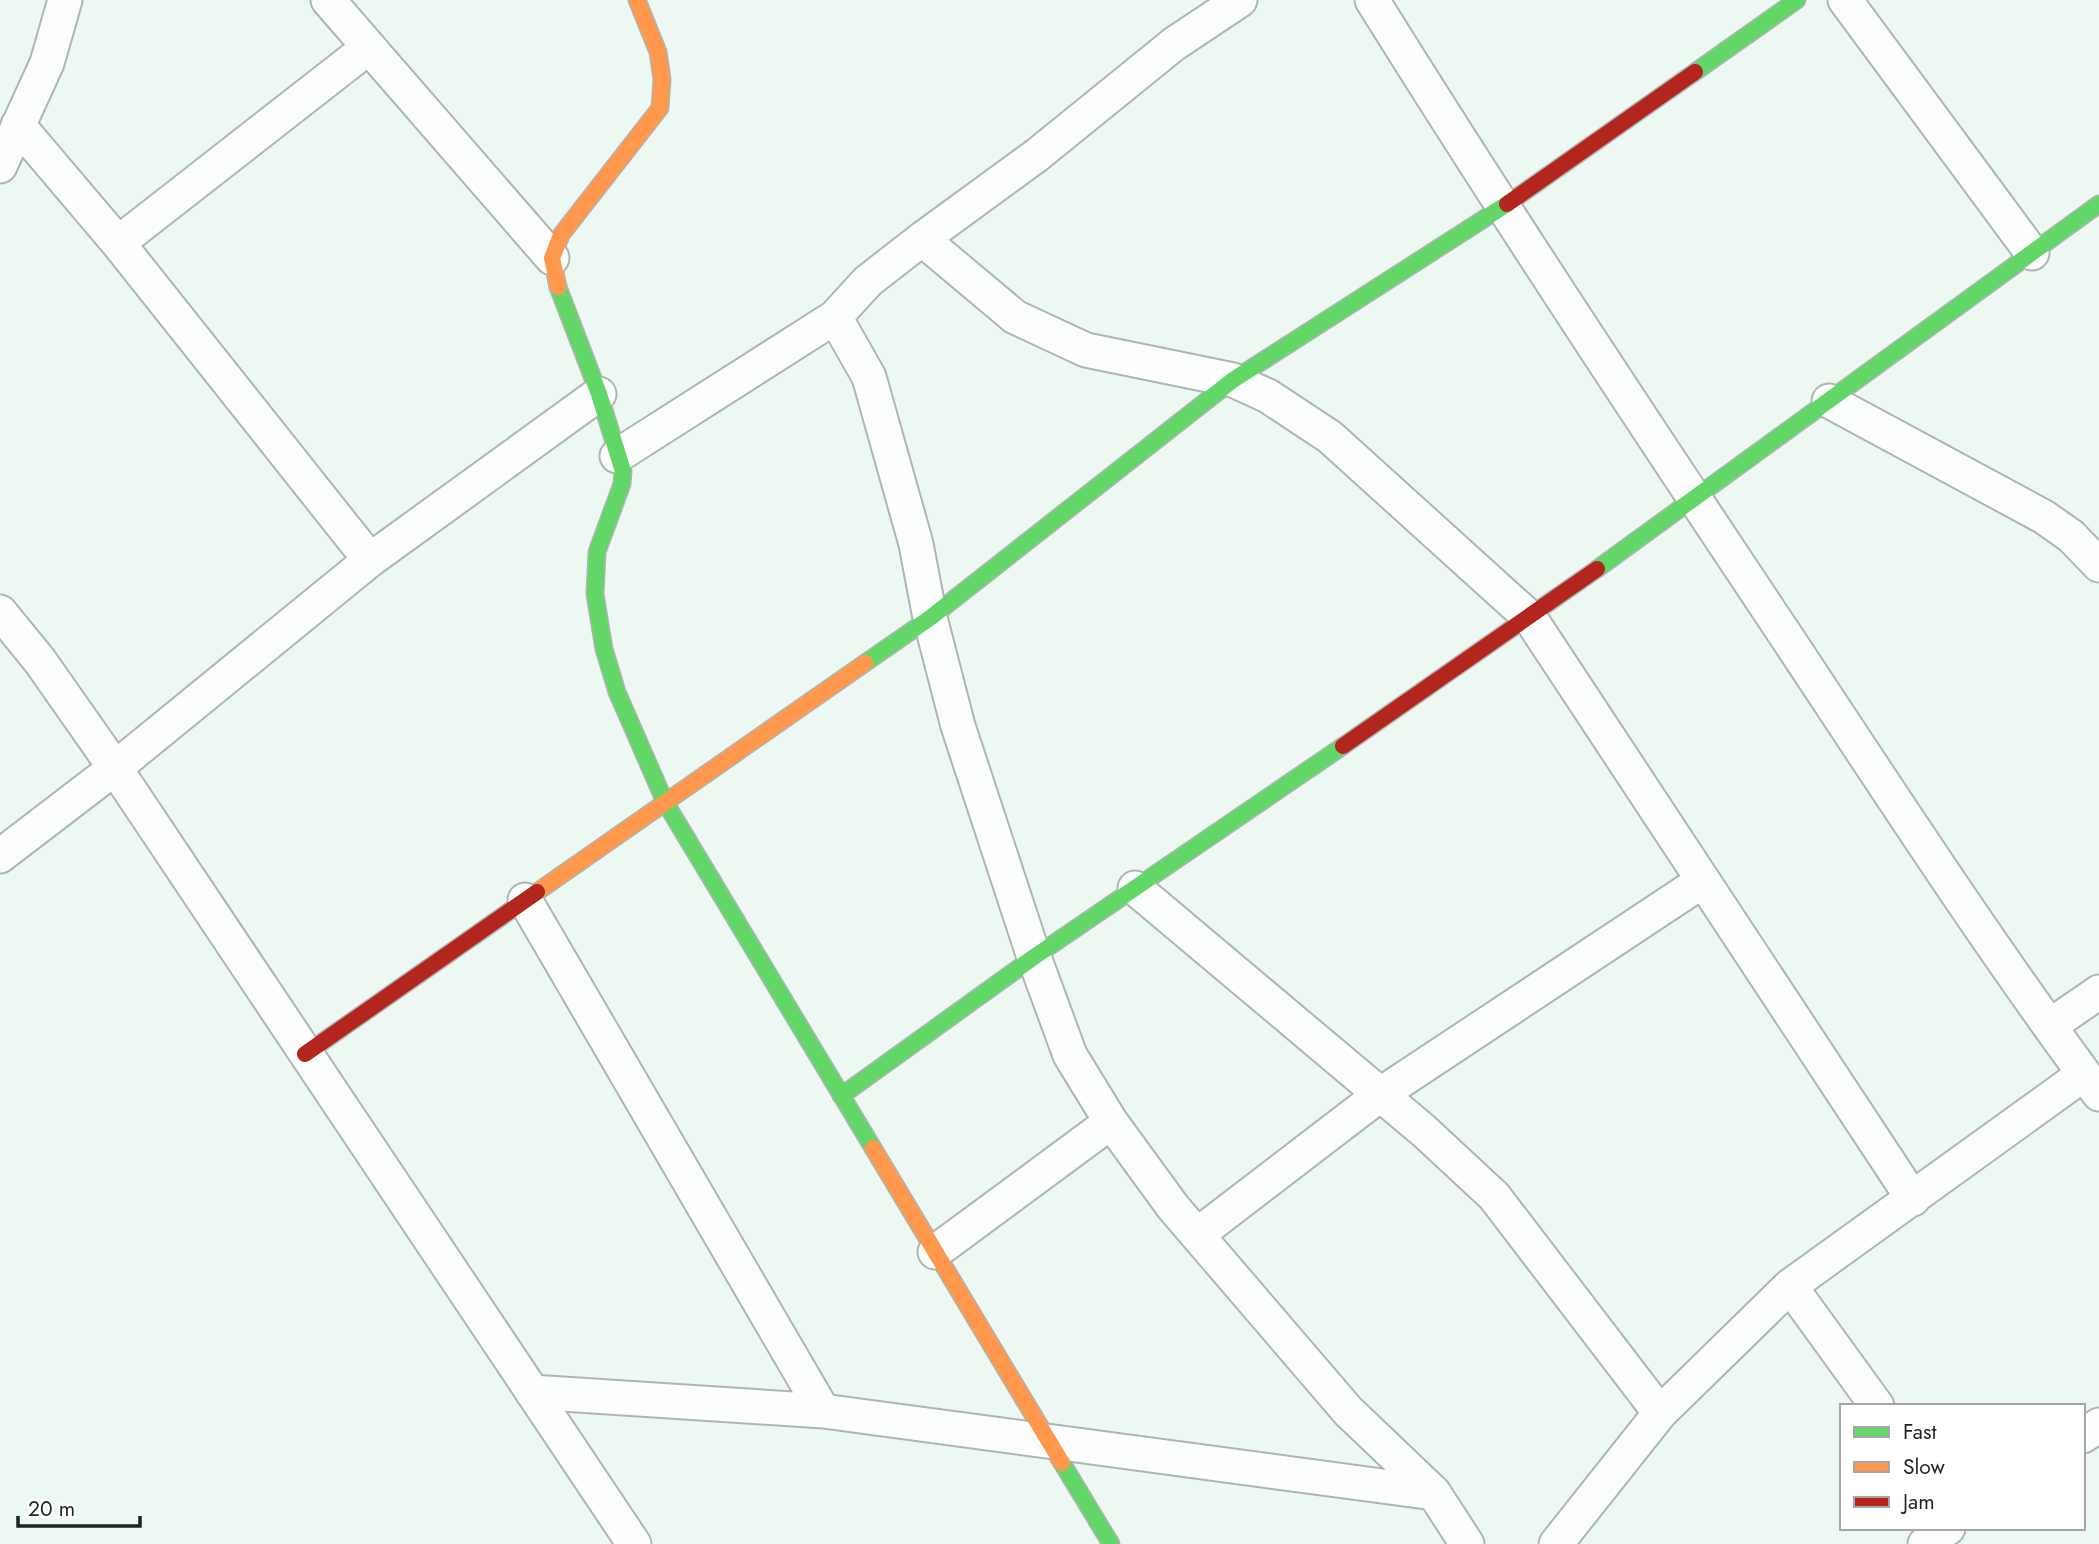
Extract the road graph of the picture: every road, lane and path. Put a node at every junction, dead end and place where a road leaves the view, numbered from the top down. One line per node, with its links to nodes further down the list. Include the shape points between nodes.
1 (65, 0): 9 (street, via 47,63)
2 (328, 0): 8 (street)
3 (637, 0): 16 (street, via 657,44 665,83 660,108 561,235)
4 (1240, 0): 13 (street, via 1174,44 1037,155)
5 (1372, 0): 12 (street)
6 (1797, 0): 12 (street)
7 (1846, 0): 15 (street)
8 (369, 47): 14 (street); 16 (street)
9 (18, 125): 10 (street); 14 (street)
10 (0, 166)
11 (2099, 204): 15 (street)
12 (1502, 208): 18 (street); 22 (street)
13 (922, 239): 17 (street, via 868,281); 18 (street, via 1015,317 1086,350)
14 (118, 243): 23 (street)
15 (2032, 253): 20 (street)
16 (552, 258): 19 (street, via 553,274)
17 (835, 317): 21 (street); 26 (street, via 869,377 916,544)
18 (1233, 380): 26 (street); 27 (street, via 1268,396 1330,437)
19 (599, 394): 21 (street); 23 (street)
20 (1829, 401): 22 (street); 24 (street, via 2044,517)
21 (617, 456): 29 (street, via 622,484 597,552 595,594 617,692)
22 (1694, 499): 27 (street); 36 (street, via 1944,874)
23 (370, 560): 28 (street)
24 (2099, 565)
25 (0, 612): 28 (street)
26 (930, 618): 29 (street); 34 (street, via 958,726)
27 (1530, 618): 31 (street); 32 (street)
28 (116, 768): 30 (street); 37 (street)
29 (665, 802): 33 (street); 40 (street)
30 (0, 856)
31 (1701, 882): 39 (street); 42 (street)
32 (1135, 888): 34 (street); 39 (street)
33 (525, 900): 37 (street); 48 (street)
34 (1034, 957): 40 (street); 41 (street, via 1070,1055)
35 (2099, 992): 36 (street)
36 (2051, 1025): 38 (street)
37 (305, 1054): 46 (street)
38 (2091, 1084): 42 (street)
39 (1381, 1094): 43 (street); 49 (street, via 1494,1196)
40 (841, 1096): 44 (street)
41 (1111, 1122): 43 (street, via 1172,1207); 44 (street)
42 (1913, 1199): 45 (street)
43 (1198, 1235): 51 (street, via 1348,1410)
44 (935, 1252): 50 (street)
45 (1790, 1286): 47 (street); 49 (street)
46 (532, 1392): 48 (street); 53 (street)
47 (1876, 1404)
48 (822, 1411): 50 (street)
49 (1660, 1413): 56 (street)
50 (1050, 1442): 51 (street); 54 (street)
51 (1434, 1493): 55 (street)
52 (1945, 1530): 57 (street)
53 (634, 1544)
54 (1111, 1544)
55 (1467, 1544)
56 (1556, 1544)
57 (1925, 1544)

